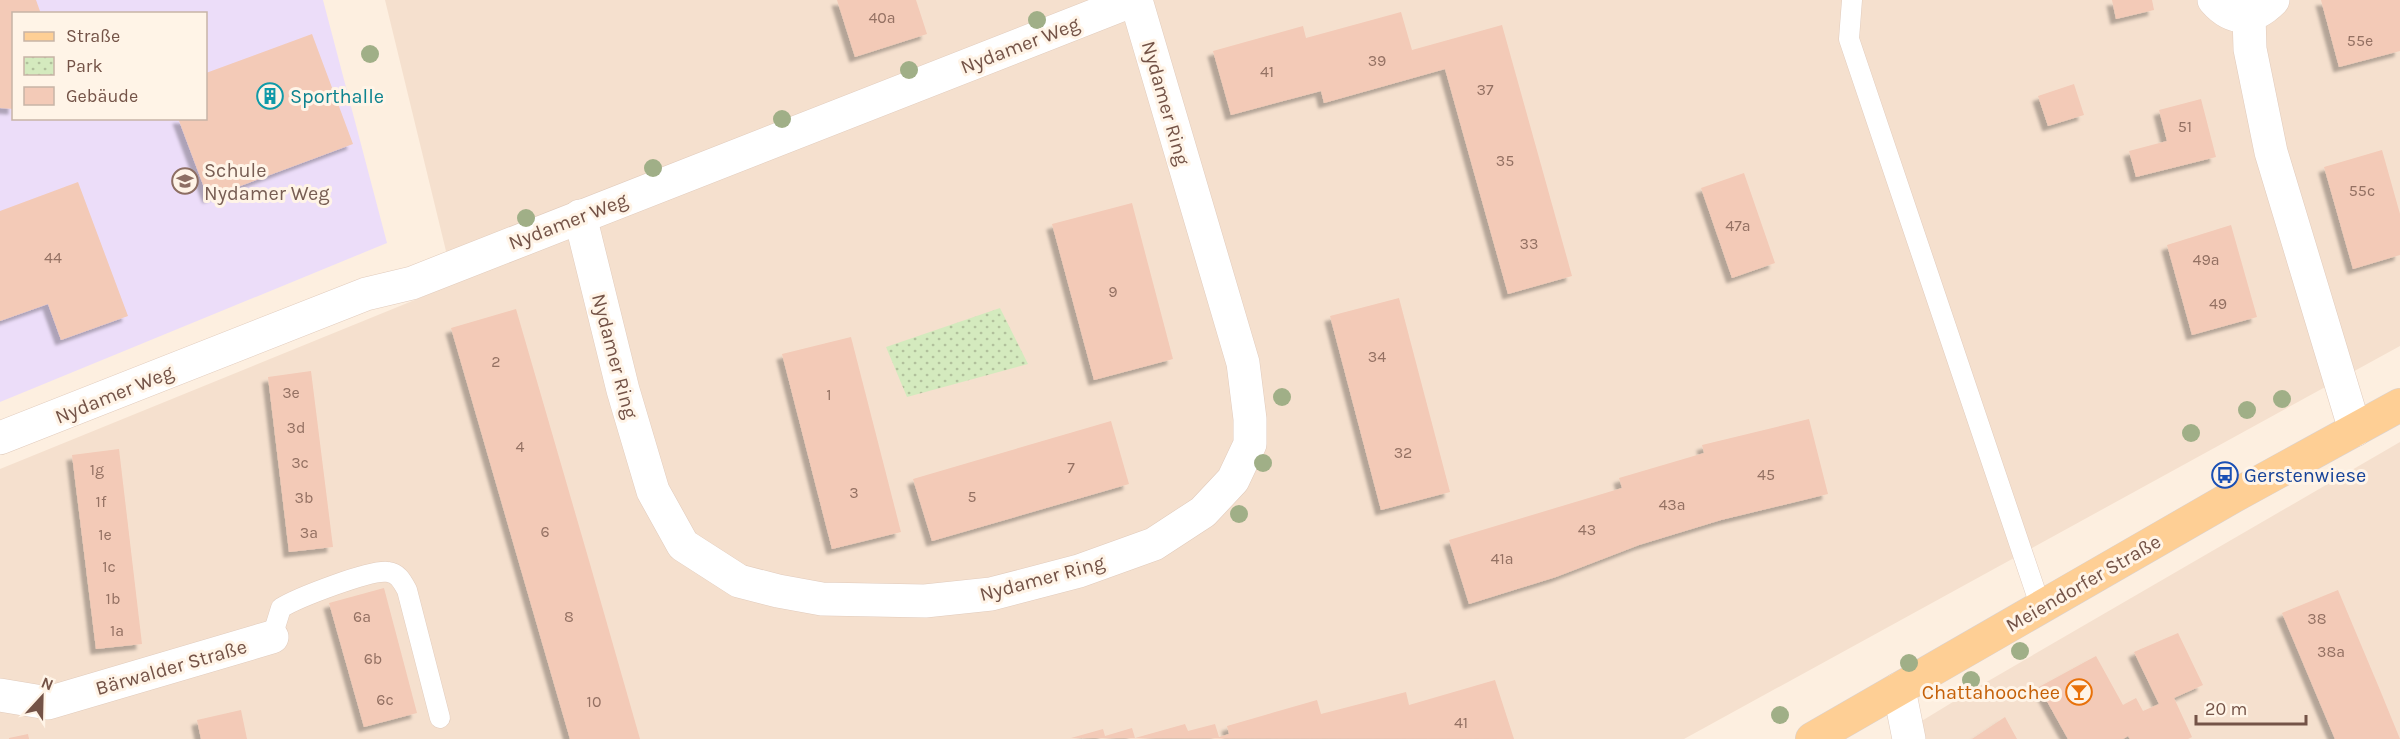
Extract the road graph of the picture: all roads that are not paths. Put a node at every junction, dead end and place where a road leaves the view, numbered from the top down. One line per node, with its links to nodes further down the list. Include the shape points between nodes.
1 (1135, 0): 5 (street, Nydamer Weg); 5 (street, Nydamer Ring, via 1243,363 1250,419 1250,444 1233,480 1203,512 1154,544 1079,571 991,594 925,601 822,599 739,581 683,545 653,490 623,390)
2 (1852, 0): 9 (lane, via 1848,39)
3 (2214, 0): 4 (street, via 2234,15)
4 (2261, 8): 7 (street, via 2250,49 2271,152)
5 (580, 216): 8 (street, Nydamer Weg, via 412,283 366,294)
6 (2400, 405): 7 (main road, Meiendorfer Straße)
7 (2355, 430): 9 (main road, Meiendorfer Straße)
8 (0, 438)
9 (2042, 608): 11 (main road, Meiendorfer Straße)
10 (272, 638): 12 (street, Bärwalder Straße, via 48,703); 13 (lane, via 281,608 294,600 377,572 394,574 407,590)
11 (1899, 689): 14 (main road, Meiendorfer Straße); 15 (street)
12 (0, 695)
13 (440, 718)
14 (1812, 739)
15 (1909, 739)

